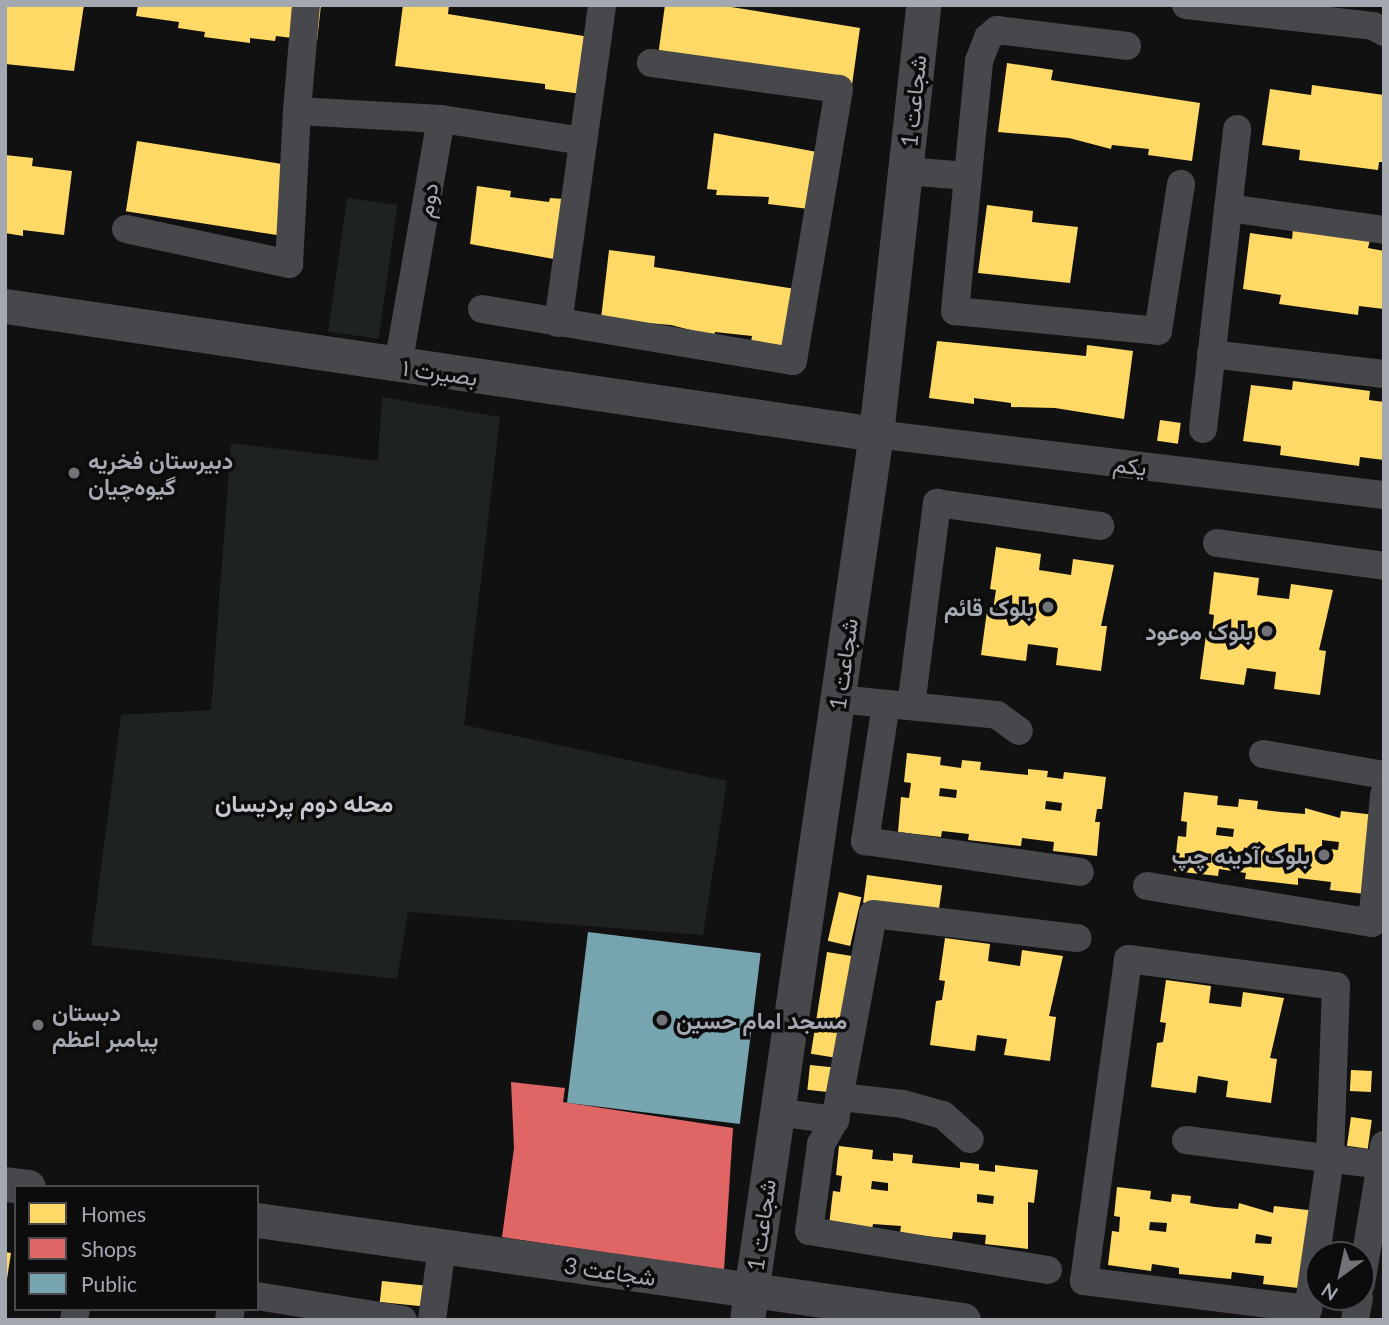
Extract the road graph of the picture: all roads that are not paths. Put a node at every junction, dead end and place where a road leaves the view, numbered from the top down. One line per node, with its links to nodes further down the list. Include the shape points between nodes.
1 (306, 5): 8 (street)
2 (602, 5): 11 (street)
3 (923, 5): 12 (street, شجاعت 1)
4 (1186, 5): 5 (street)
5 (1371, 21)
6 (1127, 46): 13 (street, via 997,30 988,38 979,61)
7 (651, 63): 20 (street, via 839,89 793,361)
8 (297, 111): 9 (street); 16 (street, via 289,264)
9 (441, 119): 11 (street); 22 (street, دوم)
10 (1237, 129): 15 (street)
11 (583, 141): 20 (street)
12 (905, 171): 13 (street); 25 (street, شجاعت 1)
13 (968, 176): 14 (street, via 955,311 1158,331)
14 (1181, 184)
15 (1228, 208): 17 (street); 21 (street)
16 (126, 229)
17 (1384, 230)
18 (5, 306): 22 (street, بصیرت ۱)
19 (482, 309): 20 (street)
20 (558, 323)
21 (1211, 354): 23 (street); 24 (street)
22 (398, 366): 25 (street, بصیرت ۱)
23 (1384, 374)
24 (1203, 429)
25 (876, 434): 26 (street, یکم); 30 (street, شجاعت 1)
26 (1384, 495)
27 (1100, 526): 31 (street, via 937,503)
28 (1217, 543): 29 (street)
29 (1384, 566)
30 (838, 699): 31 (street); 40 (street, شجاعت 1)
31 (898, 705): 32 (street, via 997,715); 36 (street, via 865,841)
32 (1019, 732)
33 (1263, 754): 34 (street)
34 (1384, 775)
35 (1384, 795): 37 (street, via 1372,923)
36 (1080, 872)
37 (1147, 886)
38 (1079, 938): 39 (street, via 873,914)
39 (838, 1109): 40 (street); 41 (street, via 903,1104 943,1115); 48 (street, via 821,1144 809,1231)
40 (777, 1112): 50 (street, شجاعت 1)
41 (970, 1139)
42 (1186, 1140): 44 (street)
43 (1382, 1155): 44 (street); 46 (street)
44 (1330, 1158): 44 (street, via 1336,986 1128,959 1084,1281 1307,1309)
45 (259, 1220): 47 (street, شجاعت 3)
46 (1368, 1241)
47 (442, 1247): 50 (street, شجاعت 3); 53 (street)
48 (1048, 1270)
49 (259, 1296): 52 (street)
50 (749, 1305): 51 (street, شجاعت 3)
51 (951, 1319)
52 (402, 1320)
53 (432, 1320)

